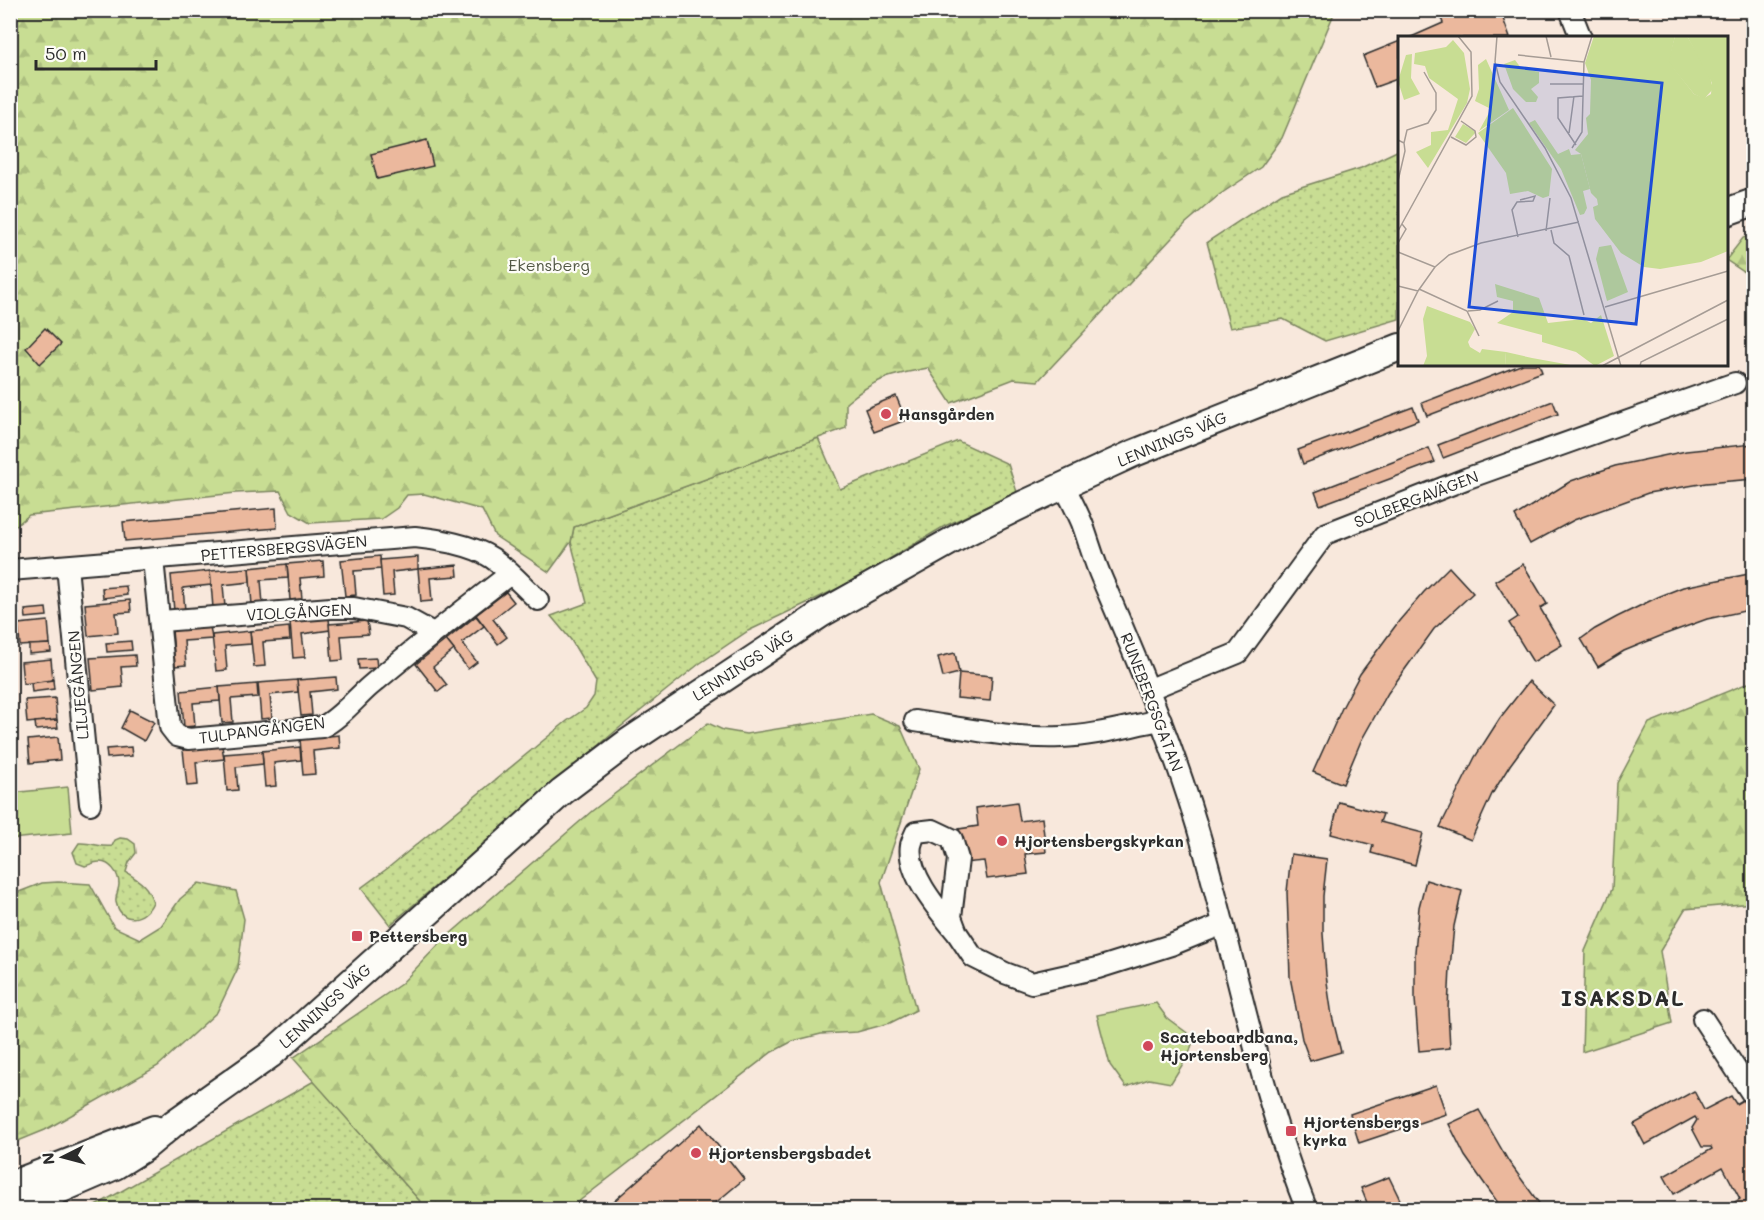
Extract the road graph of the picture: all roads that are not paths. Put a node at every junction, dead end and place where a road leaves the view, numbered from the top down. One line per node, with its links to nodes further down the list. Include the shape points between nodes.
1 (1570, 10): 2 (street)
2 (1580, 36)
3 (1754, 202): 4 (main road)
4 (1728, 211)
5 (1398, 348): 7 (main road, LENNINGS VÄG, via 1132,454)
6 (1735, 383): 15 (street, SOLBERGAVÄGEN, via 1468,478 1325,534 1238,653)
7 (1064, 486): 15 (street, RUNEBERGSGATAN); 23 (main road, LENNINGS VÄG, via 969,531 821,614 628,742 562,792 270,1055)
8 (153, 559): 9 (street, PETTERSBERGSVÄGEN); 11 (street, PETTERSBERGSVÄGEN, via 415,537 434,538 490,556); 13 (street, TULPANGÅNGEN)
9 (67, 566): 10 (street, PETTERSBERGSVÄGEN); 18 (street, LILJEGÅNGEN)
10 (10, 570)
11 (510, 574): 12 (street, PETTERSBERGSVÄGEN); 14 (street, TULPANGÅNGEN)
12 (538, 600)
13 (161, 621): 14 (street, VIOLGÅNGEN, via 354,608 406,618); 14 (street, TULPANGÅNGEN, via 170,727 177,736 189,739 322,727 333,722)
14 (433, 633)
15 (1150, 689): 16 (street, RUNEBERGSGATAN)
16 (1161, 720): 17 (street, via 1063,737 1017,736); 19 (street, RUNEBERGSGATAN)
17 (915, 721)
18 (90, 804)
19 (1224, 924): 20 (street, via 1161,949 1032,983 973,957); 26 (street, RUNEBERGSGATAN, via 1256,1055)
20 (957, 933): 20 (street, via 951,917 958,859 951,839 933,830 916,831 910,847 916,875)
21 (1704, 1019): 22 (street)
22 (1754, 1097)
23 (174, 1123): 24 (main road, LENNINGS VÄG); 25 (main road, LENNINGS VÄG, via 115,1166)
24 (10, 1185)
25 (13, 1209)
26 (1307, 1209)

